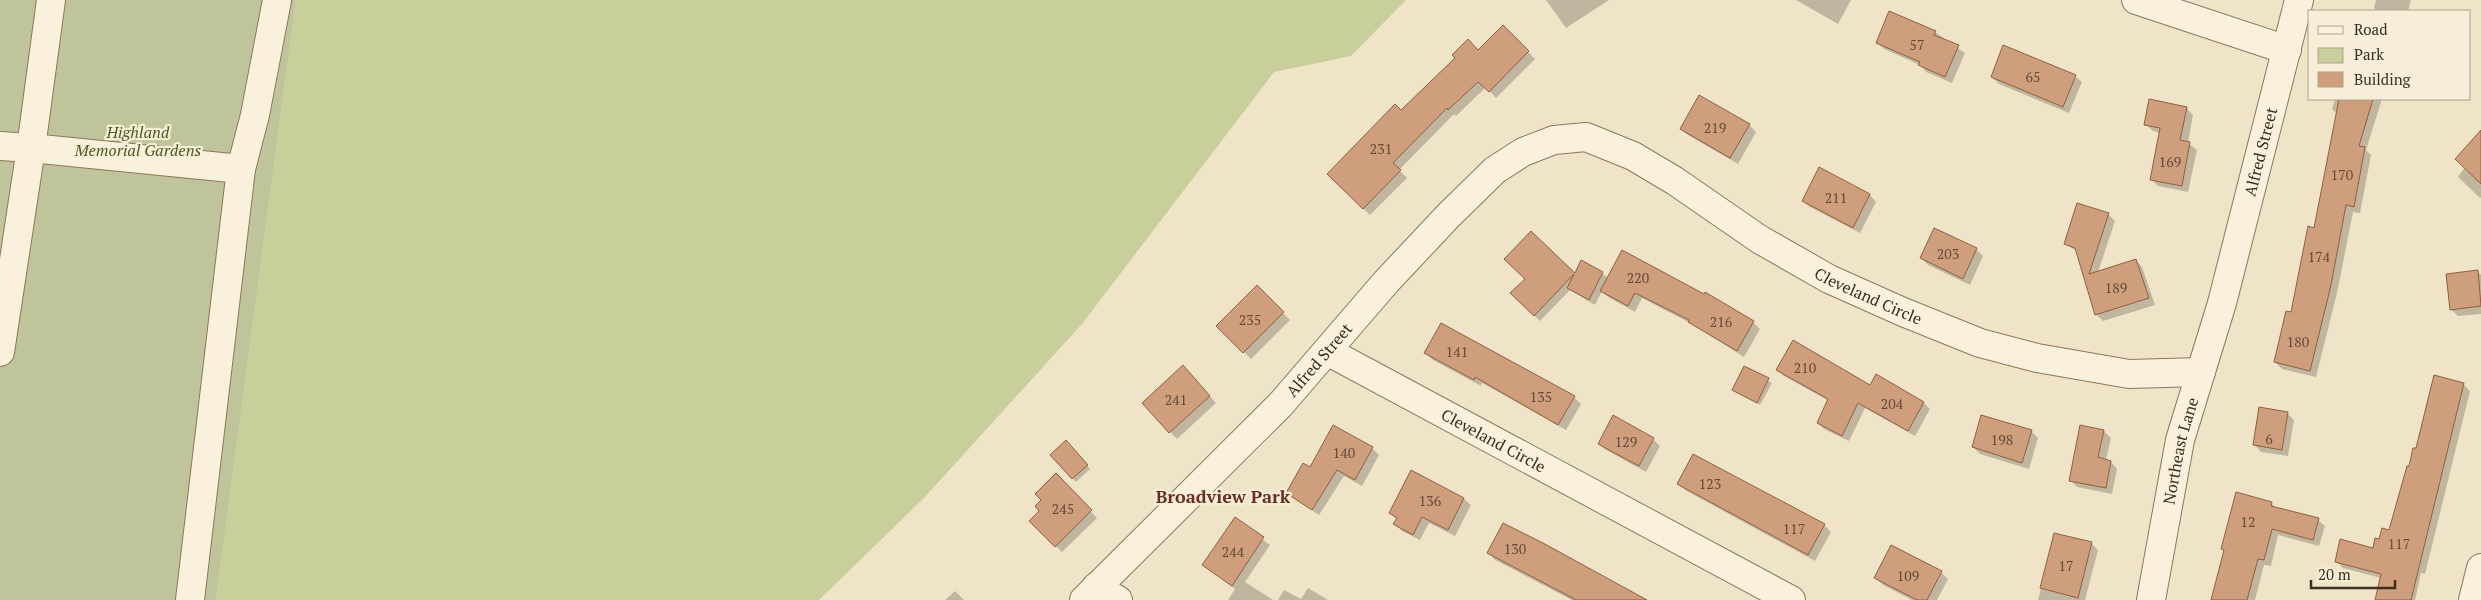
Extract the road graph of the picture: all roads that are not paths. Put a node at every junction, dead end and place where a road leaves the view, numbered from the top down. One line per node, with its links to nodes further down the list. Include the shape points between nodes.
1 (51, 0): 8 (street)
2 (277, 0): 9 (street)
3 (2136, 0): 5 (street)
4 (2299, 0): 5 (street, Alfred Street)
5 (2287, 50): 10 (street, Alfred Street)
6 (1565, 139): 11 (street, Alfred Street, via 1523,152 1495,170 1404,262); 13 (street, Cleveland Circle, via 1586,137 1633,156 1759,239 1830,279 1980,343 2037,358 2129,374)
7 (0, 146): 8 (street)
8 (31, 148): 9 (street); 12 (street)
9 (242, 169): 16 (street)
10 (2222, 303): 13 (street, Northeast Lane)
11 (1326, 351): 15 (street, Alfred Street); 17 (street, Cleveland Circle)
12 (0, 352)
13 (2201, 372): 18 (street, Northeast Lane, via 2180,440)
14 (2481, 568): 19 (street)
15 (1099, 596)
16 (190, 600)
17 (1791, 600)
18 (2151, 600)
19 (2473, 600)

